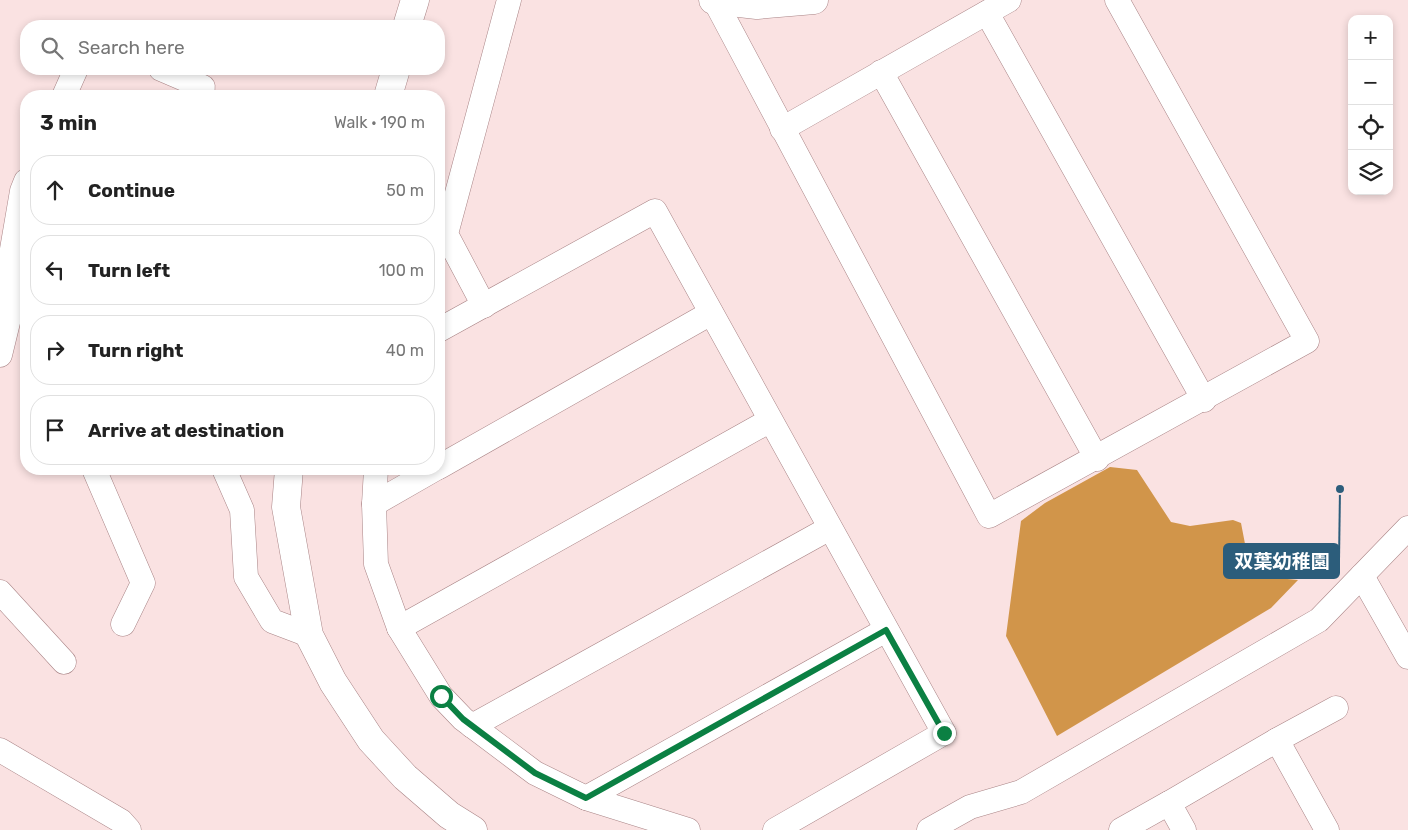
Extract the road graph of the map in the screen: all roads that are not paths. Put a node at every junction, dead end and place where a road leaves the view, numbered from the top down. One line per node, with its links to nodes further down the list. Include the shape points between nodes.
1 (415, 0): 8 (street)
2 (509, 0): 18 (street, via 446,234)
3 (714, 0): 4 (street, via 757,5); 16 (street)
4 (814, 0)
5 (1009, 0): 7 (street)
6 (1118, 0): 23 (street, via 1308,342)
7 (987, 13): 9 (street); 23 (street)
8 (409, 20)
9 (881, 72): 16 (street); 25 (street)
10 (73, 75): 13 (street)
11 (175, 75): 14 (street, via 203,87)
12 (394, 75): 15 (street)
13 (67, 90)
14 (202, 90)
15 (390, 90)
16 (782, 129): 25 (street, via 989,516)
17 (20, 203): 20 (street, via 10,261)
18 (484, 306): 19 (street, via 655,211); 21 (street)
19 (711, 313): 24 (street); 26 (street)
20 (19, 317): 22 (street)
21 (445, 327)
22 (0, 355)
23 (1204, 400): 25 (street)
24 (769, 421): 33 (street); 38 (street)
25 (1096, 459)
26 (445, 464)
27 (97, 475): 37 (street, via 142,583)
28 (227, 475): 40 (street, via 242,510 246,577 272,621)
29 (289, 475): 40 (street, via 286,507)
30 (376, 475): 32 (street)
31 (425, 475): 32 (street)
32 (374, 504): 38 (street, via 376,564)
33 (830, 528): 39 (street); 44 (street)
34 (1408, 528): 35 (street)
35 (1362, 576): 41 (street); 53 (street, via 1319,620 1021,792 970,807)
36 (0, 592): 42 (street)
37 (124, 624)
38 (399, 628): 44 (street, via 441,696)
39 (886, 630): 47 (street); 52 (street, via 944,733)
40 (309, 635): 50 (street, via 333,682 371,740 405,777 449,815)
41 (1406, 649)
42 (64, 662)
43 (1336, 708): 45 (street)
44 (472, 726): 47 (street, via 535,773)
45 (1277, 740): 48 (street); 56 (street)
46 (0, 750): 49 (street)
47 (586, 798): 51 (street)
48 (1169, 803): 54 (street); 55 (street)
49 (122, 827)
50 (473, 830)
51 (688, 830)
52 (775, 830)
53 (929, 830)
54 (1121, 830)
55 (1184, 830)
56 (1327, 830)

